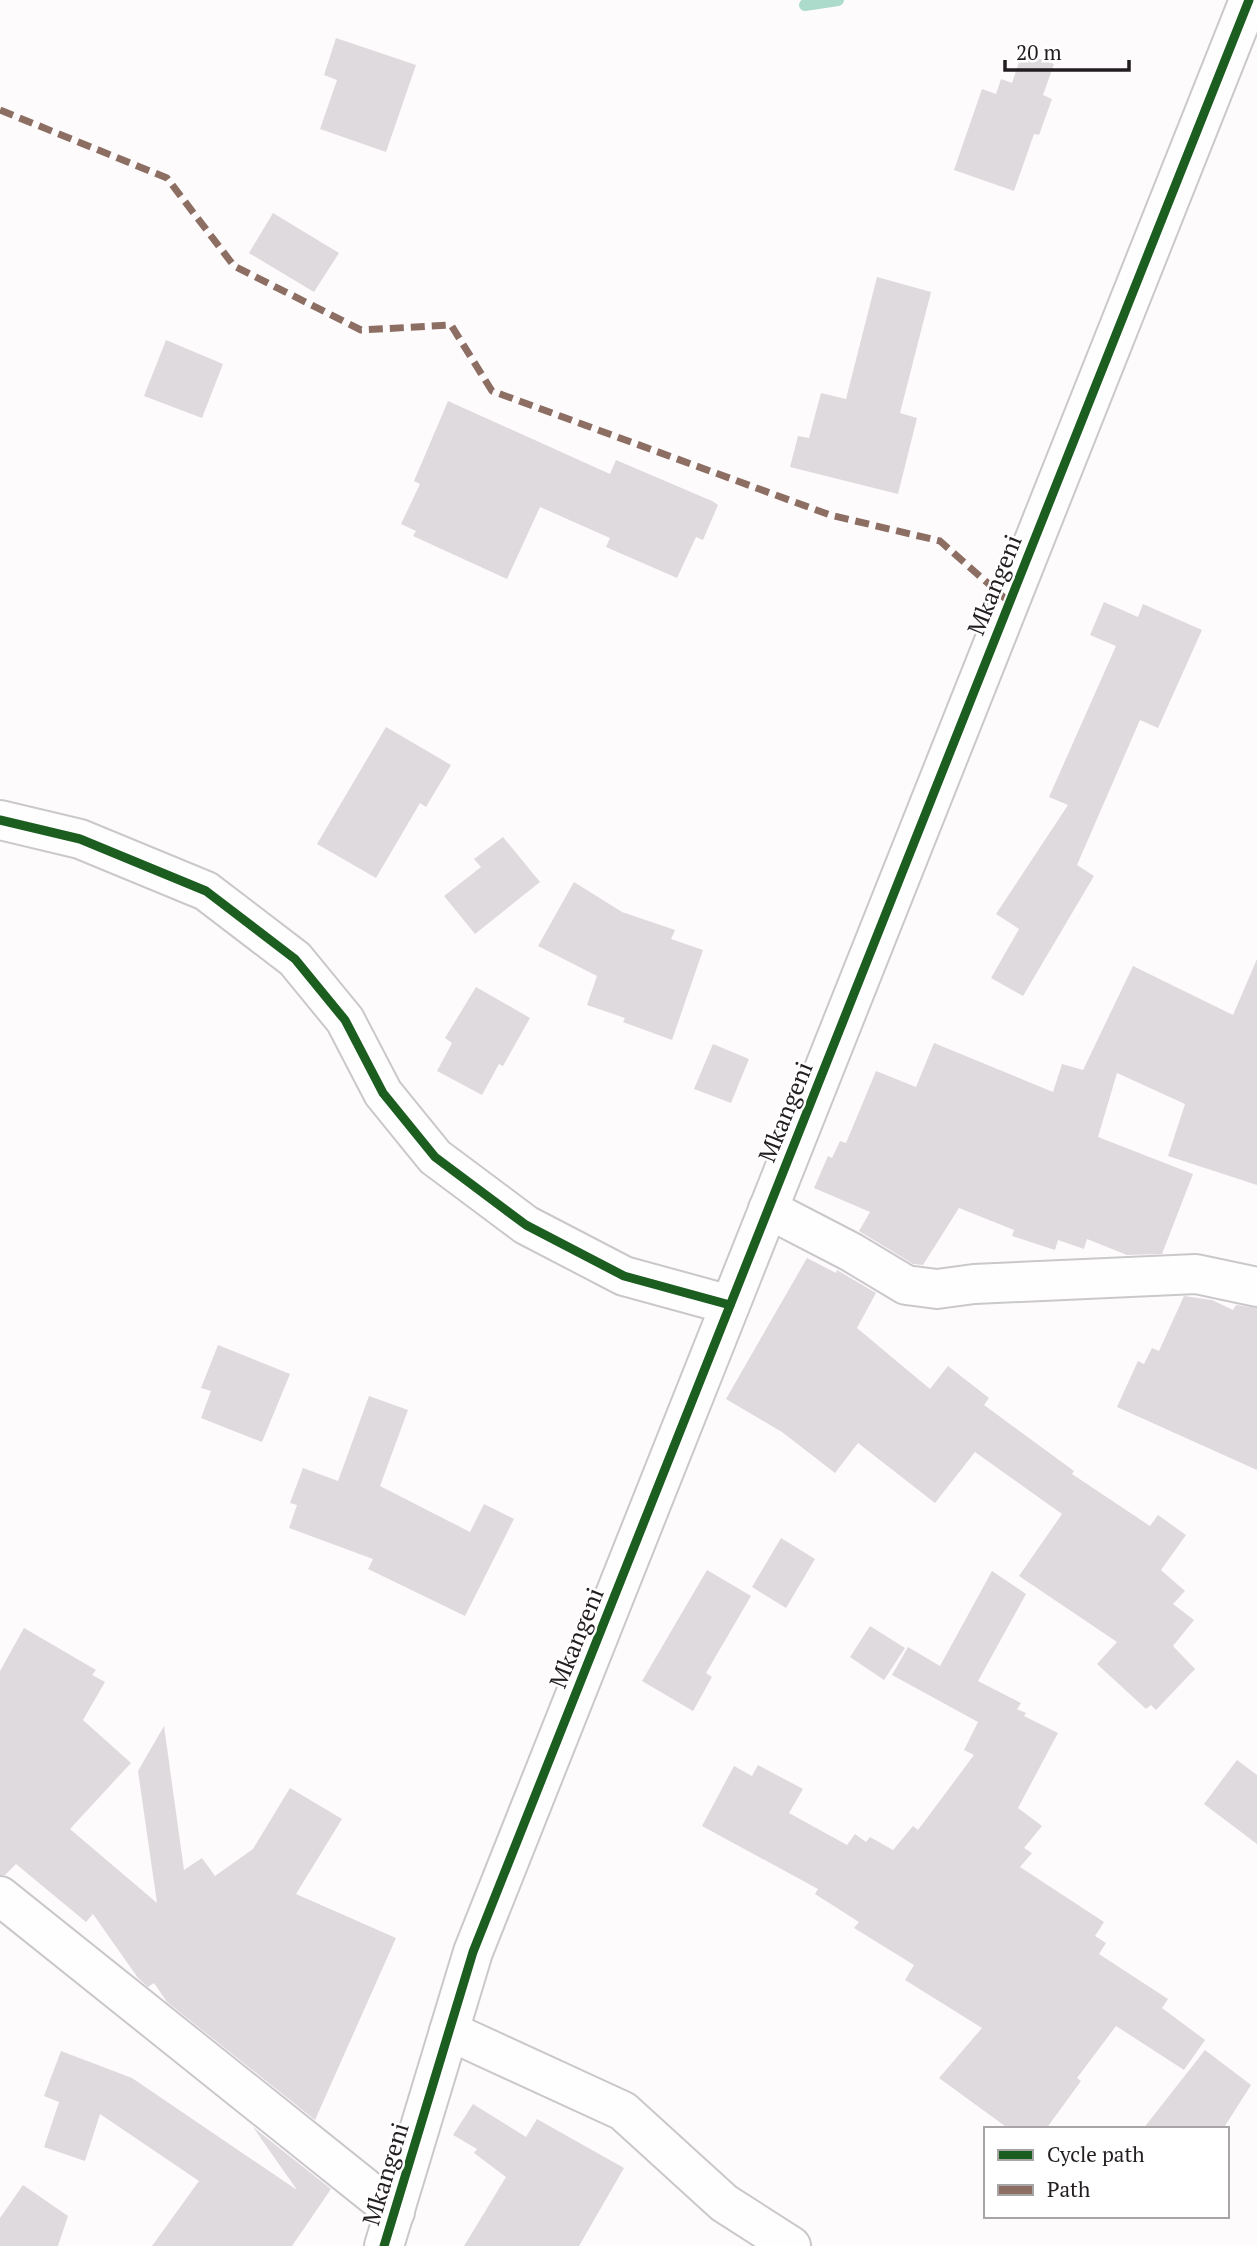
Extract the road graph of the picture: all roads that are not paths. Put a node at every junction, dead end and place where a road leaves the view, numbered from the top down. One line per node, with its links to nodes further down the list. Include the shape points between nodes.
1 (1249, 0): 3 (street, Mkangeni)
2 (0, 820): 5 (street, via 80,838 206,891 295,959 345,1020 383,1093 435,1157 526,1225 624,1276)
3 (768, 1209): 4 (street, via 906,1285 937,1289 1196,1274); 5 (street, Mkangeni)
4 (1257, 1287)
5 (730, 1305): 7 (street, Mkangeni, via 473,1952)
6 (0, 1896): 8 (street)
7 (449, 2031): 8 (street, Mkangeni); 9 (street, via 623,2111 724,2203)
8 (390, 2229)
9 (791, 2246)

